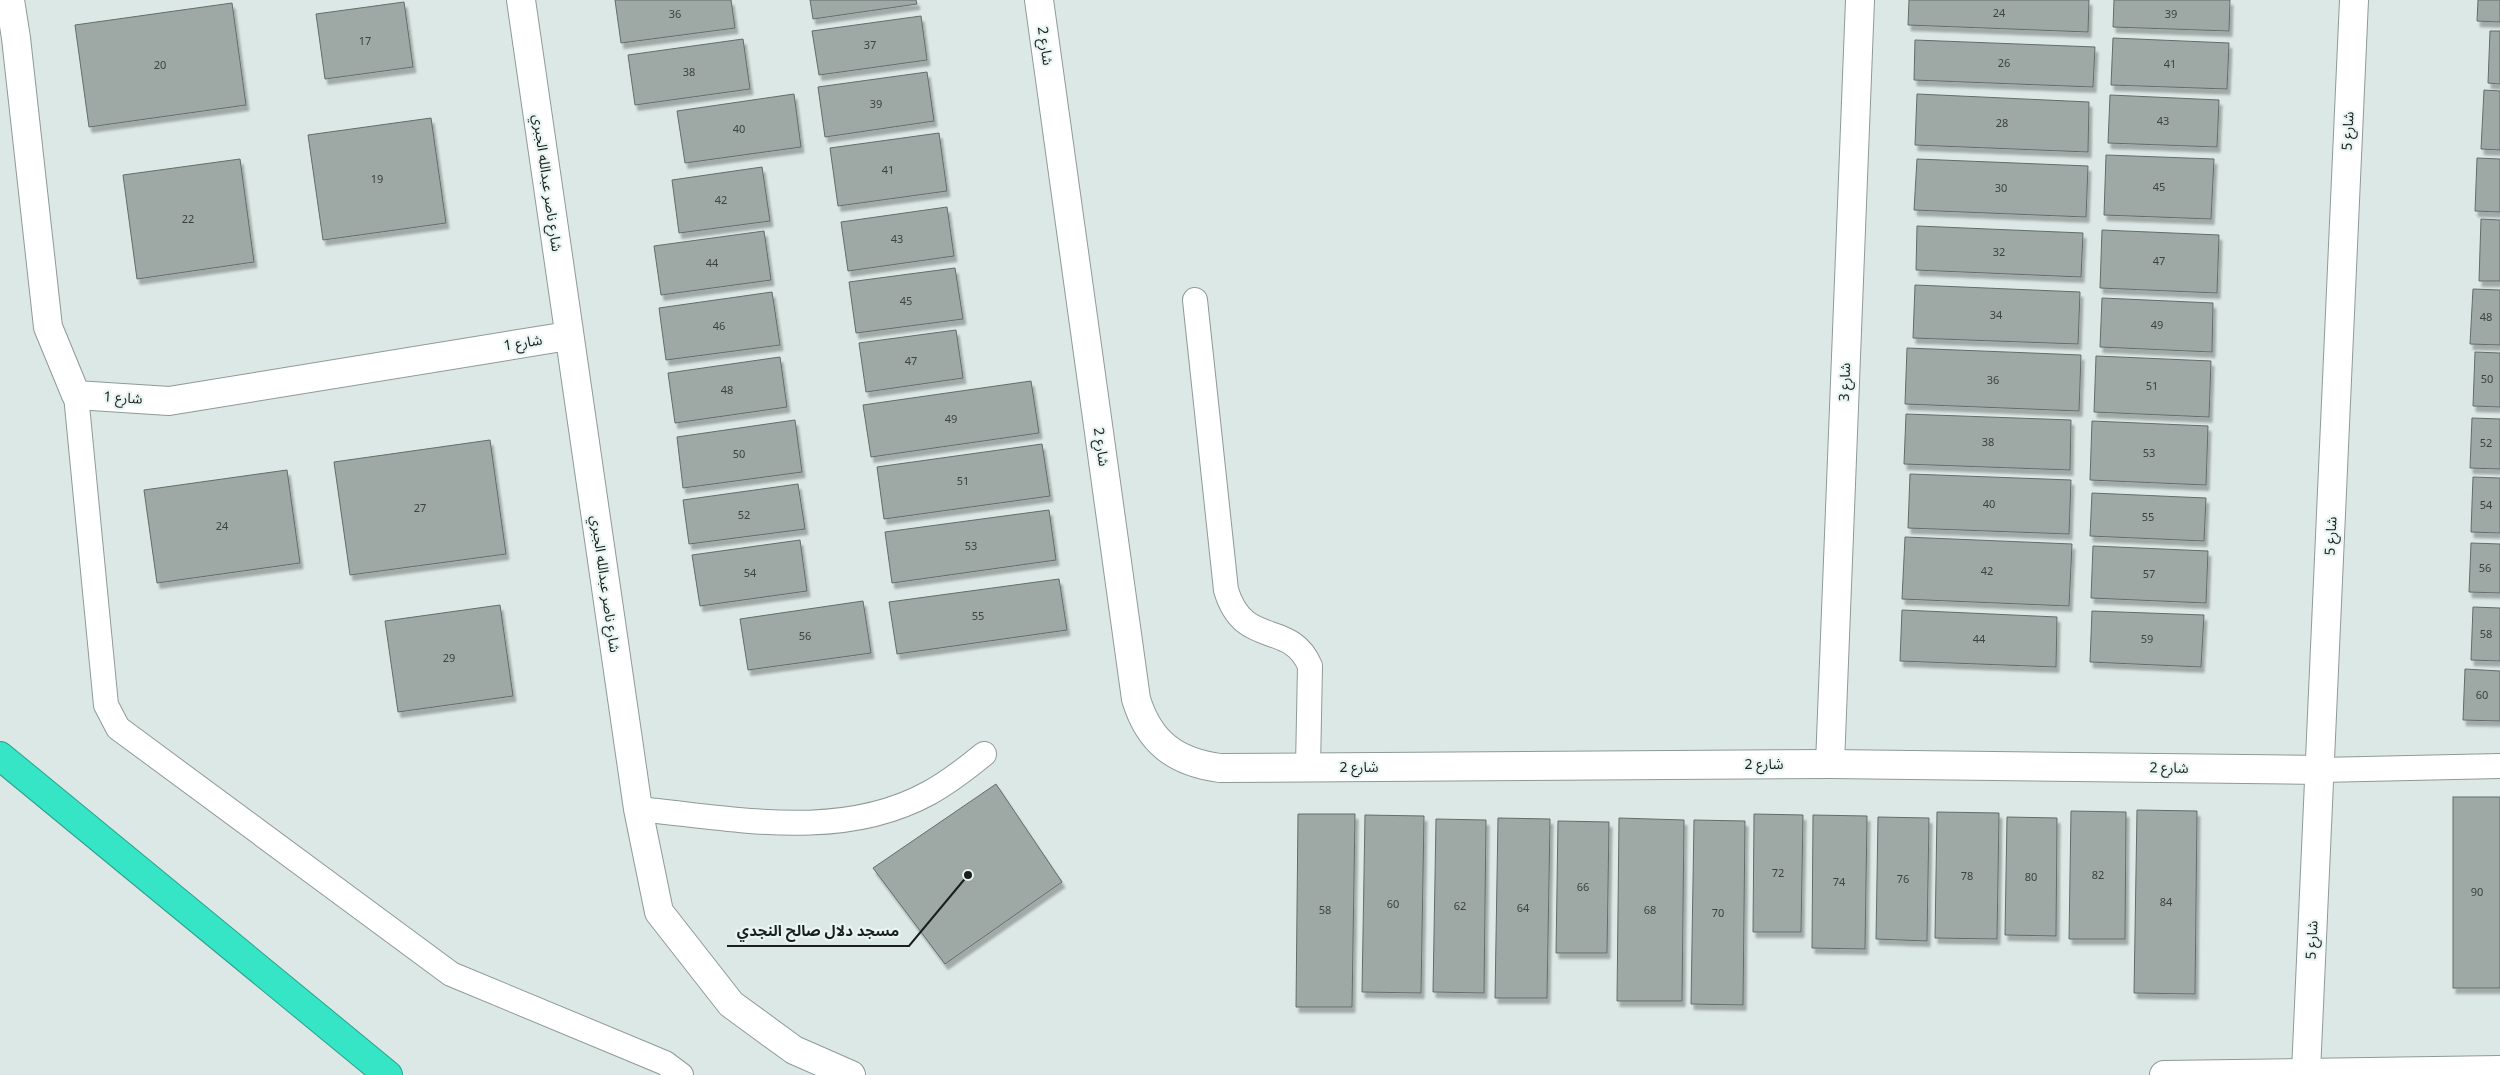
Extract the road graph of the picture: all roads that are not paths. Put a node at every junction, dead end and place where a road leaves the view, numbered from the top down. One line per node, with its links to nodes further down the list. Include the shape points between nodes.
1 (521, 0): 7 (street, شارع ناصر عبدالله الجبري)
2 (1039, 0): 13 (street, شارع 2, via 1141,717 1166,748 1201,766)
3 (1860, 0): 11 (street, شارع 3)
4 (2354, 0): 14 (street, شارع 5)
5 (7, 5): 8 (street, via 48,327)
6 (1195, 300): 13 (lane, via 1226,590 1230,604 1251,627 1293,642 1304,653 1310,666)
7 (568, 336): 8 (street, شارع 1, via 169,401); 15 (street, شارع ناصر عبدالله الجبري)
8 (76, 394): 19 (lane, via 106,705 118,728 451,974 665,1063)
9 (984, 754): 15 (lane, via 958,775 912,801 863,817 828,823 794,824)
10 (0, 756): 18 (highway)
11 (1830, 764): 13 (street, شارع 2); 14 (street, شارع 2)
12 (2500, 766): 14 (lane)
13 (1308, 767)
14 (2320, 770): 17 (street, شارع 5)
15 (638, 809): 20 (street, شارع ناصر عبدالله الجبري, via 659,912 731,1004 794,1050)
16 (2500, 1070): 17 (street)
17 (2306, 1072): 21 (street)
18 (388, 1075)
19 (681, 1075)
20 (851, 1075)
21 (2164, 1075)

